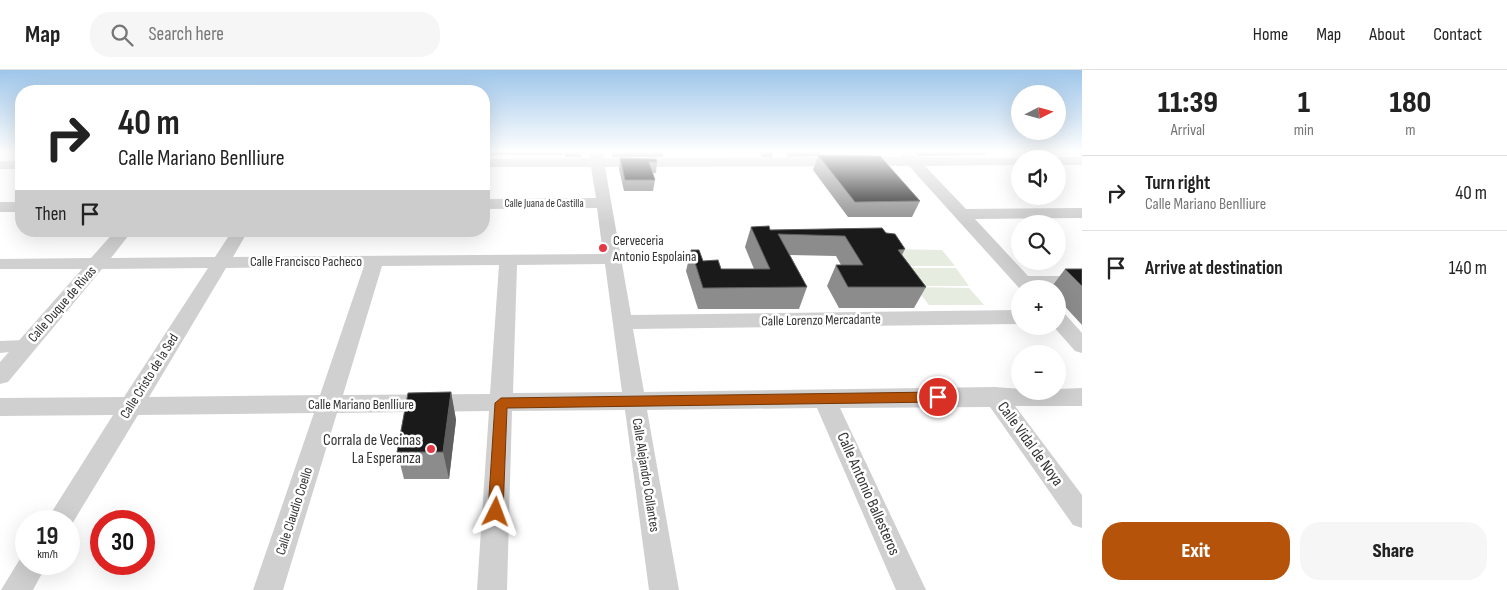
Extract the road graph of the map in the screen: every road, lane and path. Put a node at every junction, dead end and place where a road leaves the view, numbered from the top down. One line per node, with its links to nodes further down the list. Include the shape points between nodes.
1 (600, 176): 3 (street, Calle Alejandro Collantes)
2 (927, 176): 8 (street)
3 (604, 203): 4 (street, Calle Juana de Castilla); 11 (street, Calle Alejandro Collantes)
4 (490, 204)
5 (15, 206): 6 (street)
6 (1, 207)
7 (1082, 213): 8 (street)
8 (961, 214): 17 (street)
9 (119, 237): 15 (street, Calle Duque de Rivas)
10 (236, 237): 14 (street, Calle Cristo de la Sed)
11 (612, 259): 13 (street, Calle Francisco Pacheco); 21 (street, Calle Alejandro Collantes)
12 (375, 260): 13 (street, Calle Francisco Pacheco); 14 (street, Calle Francisco Pacheco); 32 (street, Calle Claudio Coello)
13 (508, 260): 31 (street)
14 (221, 262): 15 (street, Calle Francisco Pacheco); 33 (street, Calle Cristo de la Sed)
15 (97, 263): 16 (street, Calle Francisco Pacheco); 23 (street, Calle Duque de Rivas)
16 (0, 264)
17 (1022, 280)
18 (1082, 282): 19 (street)
19 (1066, 283)
20 (1011, 317): 21 (street, Calle Lorenzo Mercadante)
21 (622, 322): 30 (street, Calle Alejandro Collantes)
22 (1066, 327): 24 (street)
23 (25, 346): 25 (street); 26 (street, Calle Duque de Rivas)
24 (1082, 346)
25 (0, 347)
26 (0, 376)
27 (995, 396): 28 (street, Calle Mariano Benlliure); 29 (street, Calle Mariano Benlliure); 36 (street, Calle Vidal de Noya)
28 (1082, 397)
29 (824, 398): 30 (street, Calle Mariano Benlliure); 42 (street, Calle Antonio Ballesteros)
30 (635, 402): 31 (street, Calle Mariano Benlliure); 41 (street, Calle Alejandro Collantes)
31 (501, 403): 32 (street, Calle Mariano Benlliure); 40 (street)
32 (328, 404): 33 (street, Calle Mariano Benlliure); 39 (street, Calle Claudio Coello)
33 (131, 406): 34 (street, Calle Mariano Benlliure); 35 (street, Calle Cristo de la Sed)
34 (0, 407)
35 (66, 510)
36 (1082, 516)
37 (26, 575): 38 (street)
38 (16, 590)
39 (268, 590)
40 (492, 590)
41 (664, 590)
42 (911, 590)

